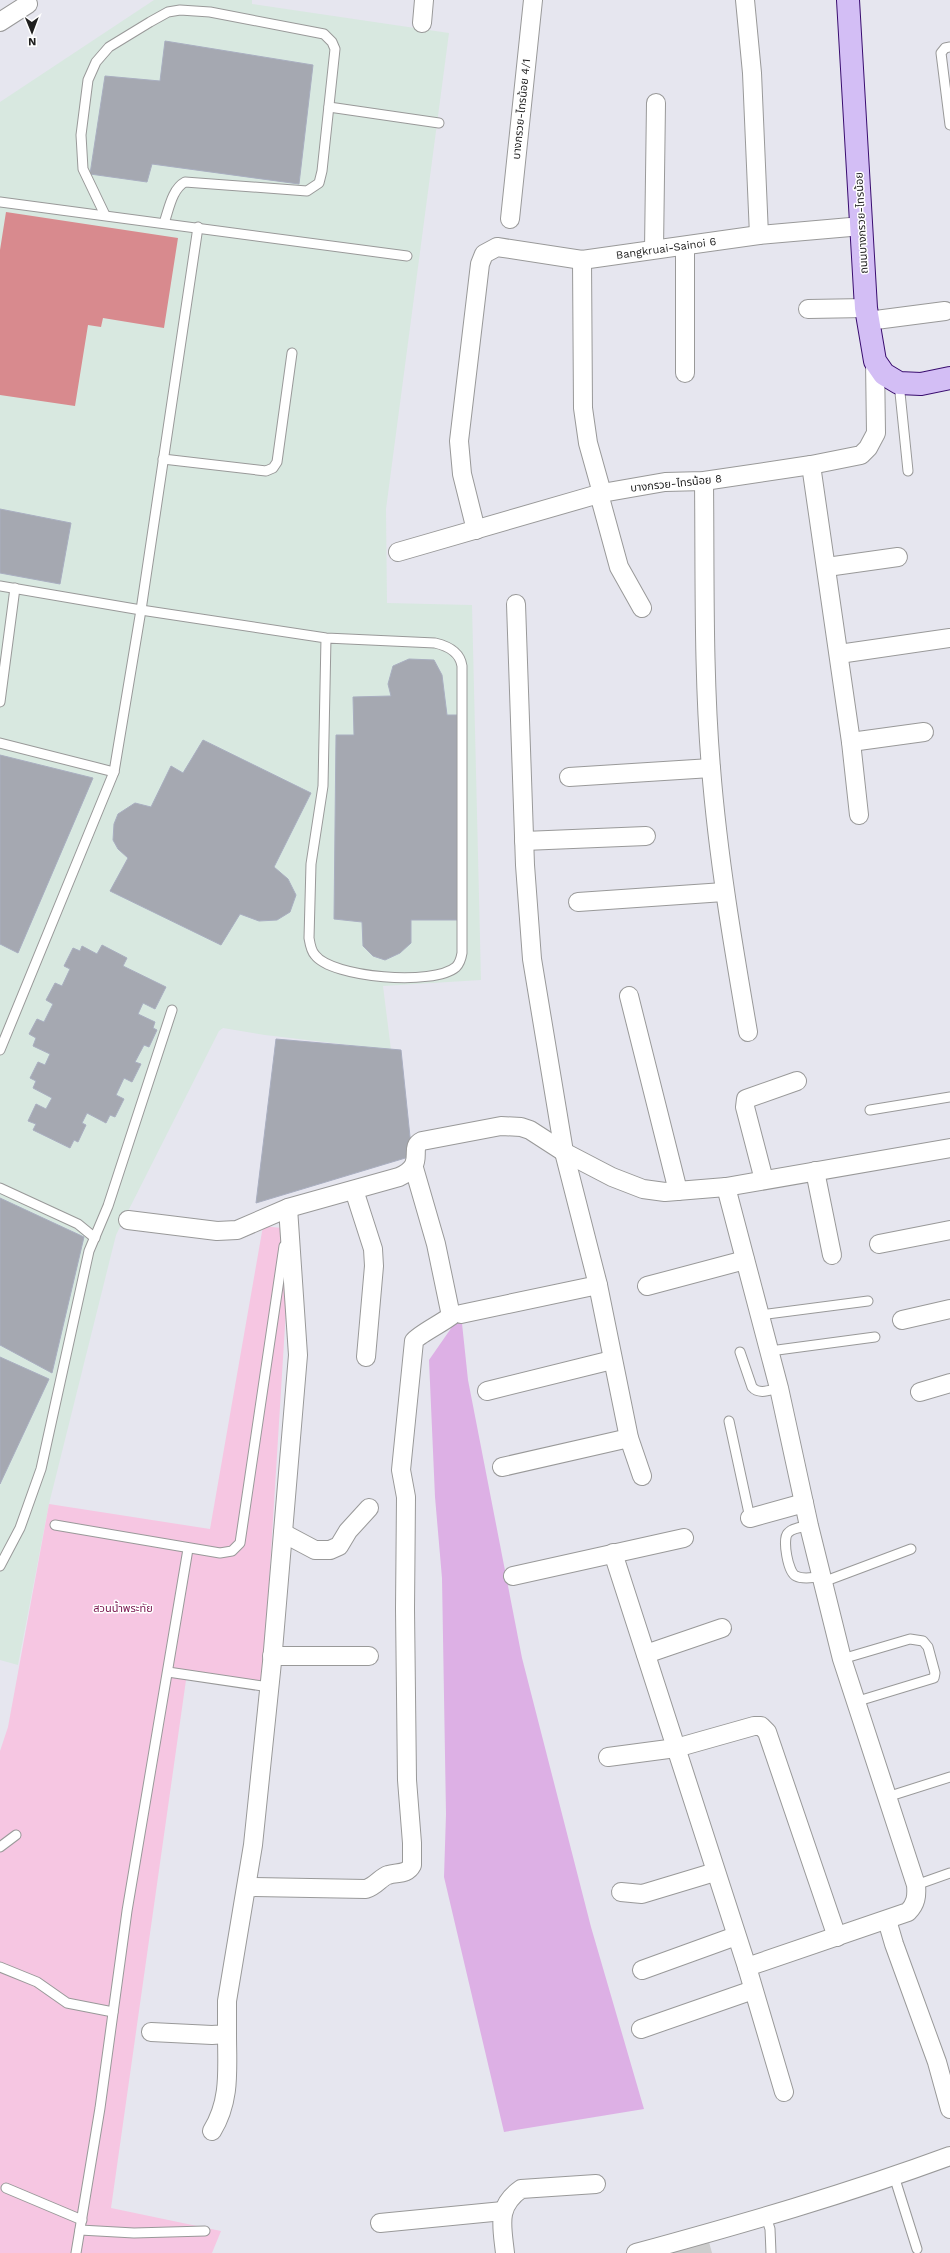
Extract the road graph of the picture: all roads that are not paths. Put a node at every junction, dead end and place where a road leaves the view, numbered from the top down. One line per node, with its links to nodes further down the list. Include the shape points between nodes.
1 (424, 0): 7 (street)
2 (533, 0): 16 (street, บางกรวย-ไทรน้อย 4/1)
3 (745, 0): 20 (street, via 752,73)
4 (848, 0): 18 (main road, ถนนบางกรวย-ไทรน้อย)
5 (30, 1): 6 (street)
6 (0, 22)
7 (422, 24)
8 (950, 47): 9 (lane, via 941,53)
9 (948, 90): 13 (lane)
10 (656, 102): 22 (street)
11 (329, 107): 12 (lane); 15 (lane, via 335,49 324,34 210,12 168,12 109,47 96,62 88,80 81,135 82,169); 17 (lane, via 322,171 319,183 314,188 297,191 185,182 175,193)
12 (439, 123)
13 (950, 125)
14 (0, 202): 15 (lane)
15 (105, 214): 17 (lane)
16 (510, 219)
17 (164, 223): 19 (lane)
18 (862, 226): 20 (street, Bangkruai-Sainoi 6); 27 (main road, ถนนบางกรวย-ไทรน้อย)
19 (198, 227): 23 (lane); 33 (lane)
20 (759, 236): 21 (street, Bangkruai-Sainoi 6)
21 (685, 246): 22 (street, Bangkruai-Sainoi 6); 30 (street)
22 (654, 249): 24 (street, Bangkruai-Sainoi 6)
23 (407, 256)
24 (582, 260): 37 (street, via 584,414 588,443); 38 (street, Bangkruai-Sainoi 6, via 497,247 484,254 480,264 459,441 462,474)
25 (808, 309): 27 (street)
26 (945, 311): 27 (street)
27 (867, 314): 29 (main road, ถนนบางกรวย-ไทรน้อย)
28 (292, 353): 33 (lane, via 277,462 273,468 266,471)
29 (875, 361): 32 (main road, ถนนบางกรวย-ไทรน้อย, via 884,374); 34 (street, บางกรวย-ไทรน้อย 8, via 876,433 868,448 861,456)
30 (684, 373)
31 (950, 378): 32 (main road, via 921,384)
32 (899, 383): 35 (lane)
33 (163, 459): 46 (lane)
34 (811, 465): 36 (street, บางกรวย-ไทรน้อย 8); 41 (street)
35 (908, 471)
36 (704, 480): 37 (street, บางกรวย-ไทรน้อย 8, via 665,482); 54 (street, via 706,674)
37 (601, 493): 38 (street, บางกรวย-ไทรน้อย 8); 45 (street, via 620,567)
38 (476, 530): 39 (street, บางกรวย-ไทรน้อย 8)
39 (398, 552)
40 (898, 557): 41 (street)
41 (827, 567): 49 (street)
42 (0, 586): 43 (lane)
43 (15, 588): 46 (lane); 50 (lane)
44 (516, 604): 59 (street)
45 (642, 608)
46 (142, 610): 47 (lane); 55 (lane)
47 (326, 638): 47 (lane, via 435,643 448,646 461,660 462,954 457,966 450,971 415,978 361,974 323,962 315,956 311,948 311,864 323,786)
48 (950, 638): 49 (street)
49 (839, 654): 52 (street)
50 (0, 702)
51 (924, 732): 52 (street)
52 (851, 742): 57 (street)
53 (0, 743): 55 (lane)
54 (711, 768): 56 (street); 60 (street)
55 (114, 772): 65 (lane)
56 (569, 777)
57 (858, 815)
58 (646, 836): 59 (street)
59 (524, 841): 70 (street, via 532,959)
60 (724, 892): 61 (street); 64 (street)
61 (578, 902)
62 (629, 996): 77 (street)
63 (172, 1010): 81 (lane, via 108,1206)
64 (748, 1032)
65 (0, 1050)
66 (798, 1081): 73 (street, via 746,1099 745,1107)
67 (950, 1097): 68 (lane)
68 (870, 1110)
69 (950, 1149): 72 (street)
70 (564, 1152): 71 (street, via 530,1130 512,1125 501,1126 418,1142); 77 (street, via 612,1177 643,1189); 85 (street)
71 (414, 1168): 76 (street, via 399,1177); 135 (street, via 436,1244 451,1316 416,1337 414,1341 401,1470 406,1497 407,1780 412,1866 405,1872 387,1875 373,1887 366,1889)
72 (815, 1171): 73 (street); 83 (street)
73 (764, 1180): 74 (street)
74 (726, 1186): 77 (street); 84 (street)
75 (0, 1188): 81 (lane, via 78,1224)
76 (354, 1190): 78 (street); 95 (street, via 373,1249 374,1266)
77 (678, 1191)
78 (289, 1215): 79 (street, via 237,1230 218,1231); 110 (street, via 298,1355); 112 (lane, via 240,1543 232,1551 220,1553)
79 (128, 1220)
80 (950, 1230): 82 (street)
81 (95, 1238): 115 (lane, via 89,1251 41,1469 20,1528)
82 (879, 1244)
83 (832, 1255)
84 (745, 1260): 86 (street); 90 (street)
85 (598, 1285): 89 (street); 96 (street)
86 (647, 1286)
87 (868, 1302): 90 (lane)
88 (950, 1309): 91 (street)
89 (461, 1314)
90 (760, 1315): 93 (street)
91 (902, 1320)
92 (875, 1337): 93 (lane)
93 (770, 1351): 98 (street)
94 (740, 1352): 98 (lane, via 752,1388 760,1392)
95 (366, 1357)
96 (612, 1360): 99 (street); 102 (street)
97 (950, 1383): 100 (street)
98 (779, 1388): 105 (street)
99 (487, 1391)
100 (920, 1392)
101 (729, 1421): 107 (lane)
102 (630, 1438): 103 (street); 104 (street)
103 (502, 1467)
104 (642, 1476)
105 (804, 1504): 107 (street); 109 (street)
106 (369, 1508): 110 (street, via 348,1531 339,1546 330,1550 315,1550)
107 (750, 1518)
108 (55, 1525): 112 (lane)
109 (808, 1526): 117 (street); 117 (lane, via 791,1530 787,1534 785,1542 791,1572 802,1578)
110 (283, 1533): 120 (street)
111 (684, 1538): 114 (street)
112 (188, 1549): 123 (lane)
113 (911, 1549): 117 (lane)
114 (614, 1553): 116 (street); 119 (street)
115 (0, 1566)
116 (513, 1576)
117 (822, 1579): 122 (street)
118 (722, 1628): 119 (street)
119 (646, 1654): 126 (street)
120 (272, 1656): 121 (street); 124 (street)
121 (369, 1656)
122 (842, 1659): 125 (street); 125 (lane, via 910,1639 923,1641 928,1647 934,1678)
123 (168, 1672): 124 (lane); 144 (lane, via 127,1911)
124 (269, 1687): 135 (street)
125 (856, 1702): 129 (street)
126 (676, 1748): 127 (street); 132 (street); 139 (street, via 754,1726 761,1726 767,1732)
127 (608, 1757)
128 (950, 1777): 129 (lane)
129 (887, 1797): 134 (street)
130 (16, 1835): 131 (lane)
131 (0, 1847)
132 (715, 1872): 136 (street, via 642,1894); 138 (street)
133 (950, 1872): 134 (lane)
134 (916, 1885): 137 (street, via 917,1898 913,1907 908,1912)
135 (247, 1887): 147 (street, via 227,2001)
136 (621, 1892)
137 (887, 1920): 139 (street); 148 (street, via 894,1944)
138 (736, 1936): 141 (street); 142 (street)
139 (837, 1937): 141 (street)
140 (0, 1967): 144 (lane, via 37,1982 67,2003)
141 (747, 1967): 143 (street)
142 (642, 1970)
143 (753, 1990): 145 (street); 149 (street)
144 (113, 2012): 158 (lane)
145 (641, 2029)
146 (151, 2032): 147 (street)
147 (227, 2034): 151 (street, via 227,2097 221,2117)
148 (944, 2060): 150 (street)
149 (784, 2092)
150 (950, 2109)
151 (212, 2131)
152 (950, 2156): 153 (street)
153 (894, 2176): 157 (street); 163 (lane)
154 (596, 2184): 156 (street, via 521,2189 512,2196)
155 (6, 2188): 158 (lane)
156 (503, 2211): 159 (street); 162 (street)
157 (766, 2217): 165 (street); 166 (lane)
158 (82, 2220): 160 (lane)
159 (380, 2223)
160 (80, 2230): 161 (lane, via 134,2233); 164 (lane)
161 (205, 2232)
162 (504, 2244)
163 (917, 2249)
164 (76, 2253)
165 (636, 2253)
166 (771, 2253)

